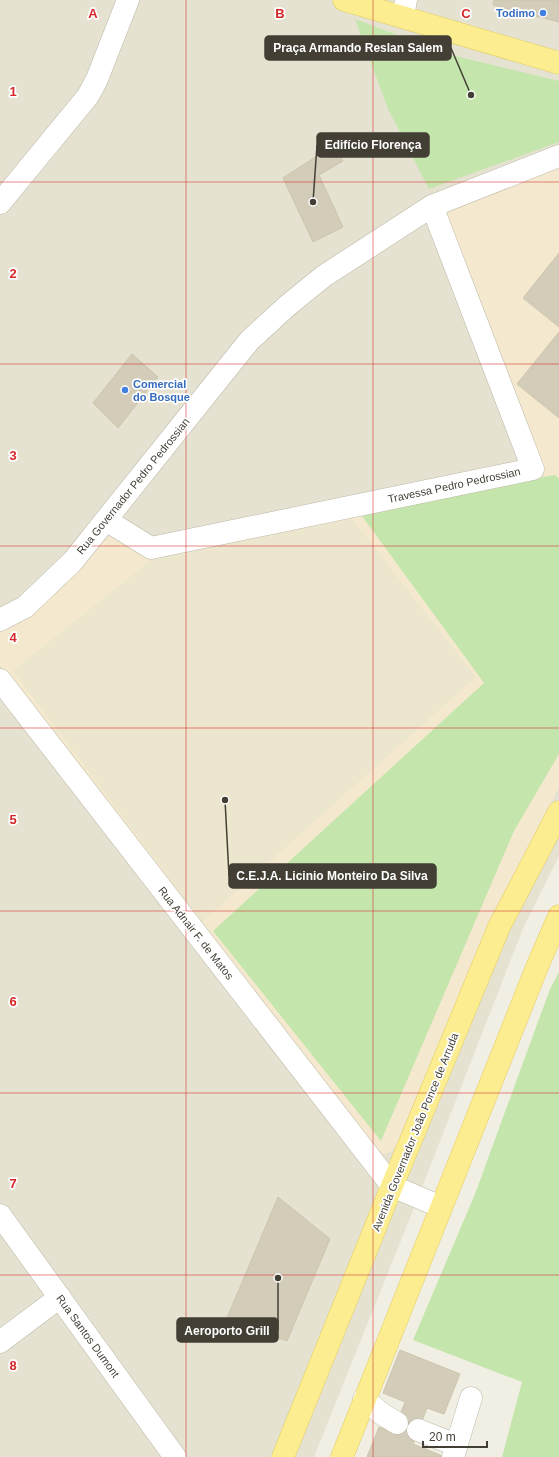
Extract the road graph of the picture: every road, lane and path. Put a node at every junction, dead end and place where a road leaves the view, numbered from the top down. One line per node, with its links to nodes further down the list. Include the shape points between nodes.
1 (128, 0): 6 (street, via 88,96)
2 (344, 0): 3 (main road)
3 (404, 8): 4 (main road)
4 (559, 62)
5 (559, 156): 7 (street, Rua Governador Pedro Pedrossian)
6 (0, 203)
7 (432, 206): 8 (street, Rua Governador Pedro Pedrossian, via 324,276 286,306 249,341); 8 (street, Travessa Pedro Pedrossian, via 533,469 151,548)
8 (106, 520): 9 (street, Rua Governador Pedro Pedrossian, via 72,561 25,607)
9 (0, 620)
10 (0, 680): 13 (street, Rua Adnair F. de Matos)
11 (559, 812): 13 (main road, Avenida Governador João Ponce de Arruda, via 499,927)
12 (559, 916): 14 (main road)
13 (392, 1186): 14 (street); 24 (main road, Avenida Governador João Ponce de Arruda)
14 (441, 1207): 19 (main road)
15 (0, 1215): 16 (street, Rua Santos Dumont)
16 (60, 1297): 17 (street); 23 (street, Rua Santos Dumont)
17 (0, 1342)
18 (470, 1398): 22 (street)
19 (364, 1399): 20 (street); 25 (main road)
20 (397, 1423)
21 (418, 1430): 22 (street)
22 (455, 1451)
23 (175, 1457)
24 (283, 1457)
25 (342, 1457)

